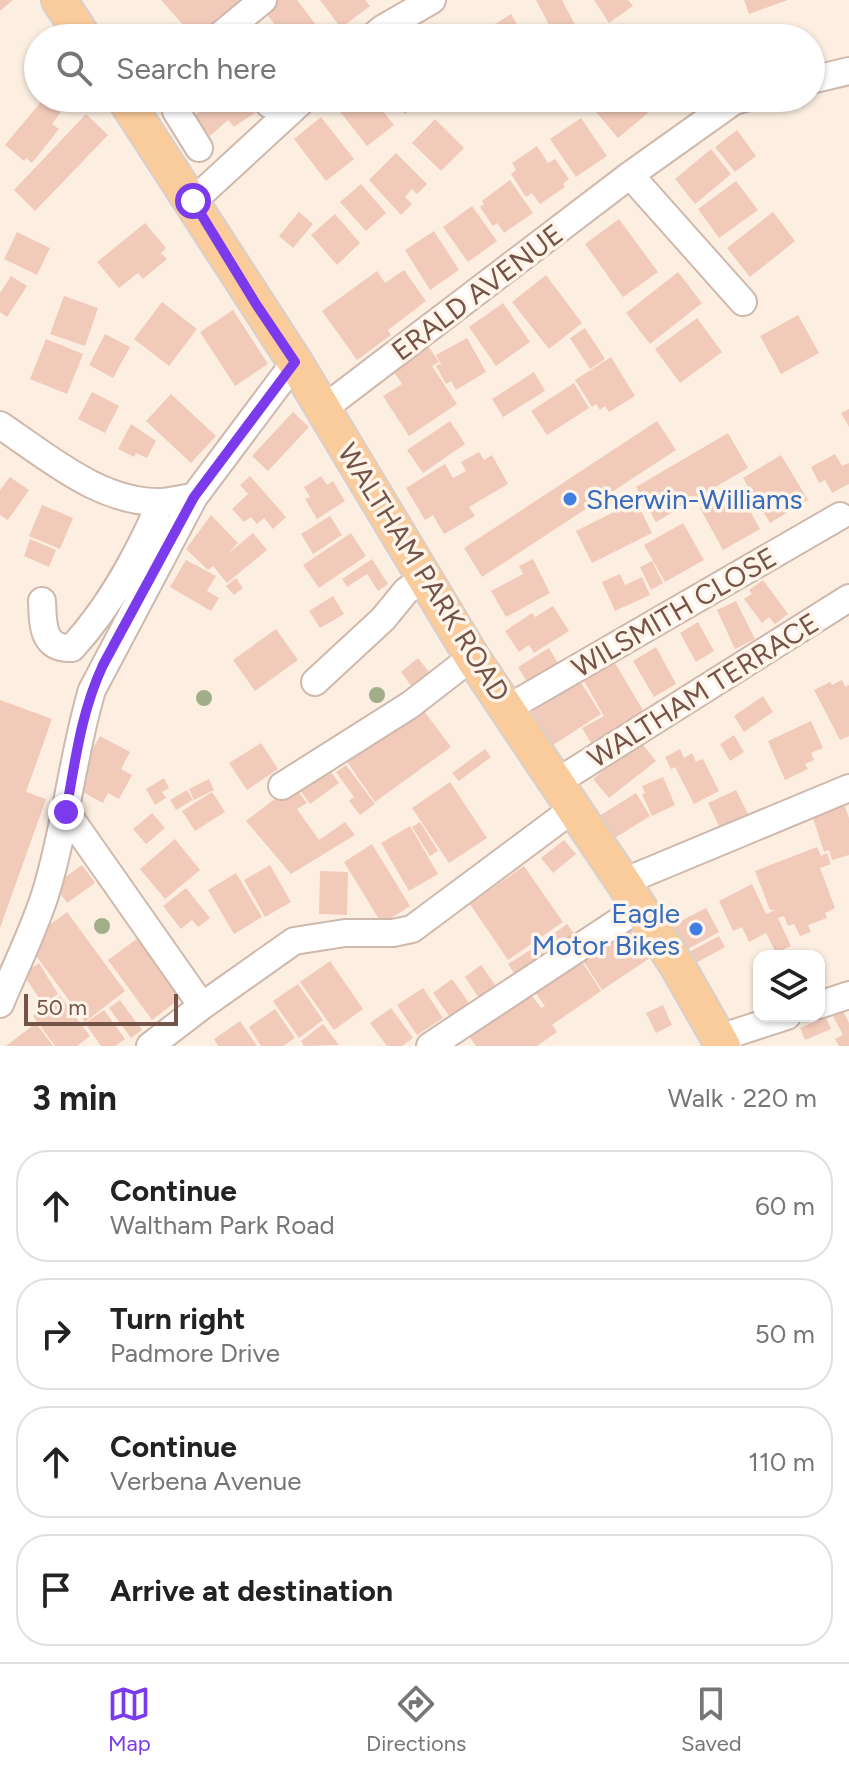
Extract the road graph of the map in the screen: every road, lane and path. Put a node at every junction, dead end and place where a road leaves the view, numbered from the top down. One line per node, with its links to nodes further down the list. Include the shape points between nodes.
1 (59, 0): 4 (main road)
2 (263, 0): 5 (street)
3 (432, 0): 6 (street)
4 (75, 24)
5 (234, 24)
6 (391, 24)
7 (849, 71): 8 (street)
8 (825, 77)
9 (139, 112): 15 (main road, WALTHAM PARK ROAD)
10 (177, 112): 13 (street)
11 (290, 112): 15 (street)
12 (722, 112): 14 (street, ERALD AVENUE)
13 (199, 148)
14 (630, 175): 16 (street); 18 (street, ERALD AVENUE)
15 (193, 201): 17 (main road, WALTHAM PARK ROAD)
16 (743, 302)
17 (295, 362): 18 (main road, WALTHAM PARK ROAD); 20 (street)
18 (323, 409): 23 (main road, WALTHAM PARK ROAD)
19 (0, 425): 21 (street, via 90,485)
20 (194, 497): 21 (street); 32 (street, via 92,690)
21 (161, 502): 25 (street, via 141,549 95,622 72,648 54,645 48,637)
22 (840, 516): 28 (street, WILSMITH CLOSE)
23 (424, 578): 26 (main road, WALTHAM PARK ROAD); 27 (street)
24 (849, 598): 31 (street, WALTHAM TERRACE)
25 (42, 601)
26 (472, 657): 28 (main road, WALTHAM PARK ROAD); 29 (street, via 410,705)
27 (315, 682)
28 (508, 708): 31 (main road, WALTHAM PARK ROAD)
29 (282, 786)
30 (849, 788): 33 (street)
31 (565, 796): 33 (main road, WALTHAM PARK ROAD); 37 (street, WALTHAM TERRACE, via 412,929 294,941)
32 (66, 812): 36 (street, via 45,896); 37 (street)
33 (631, 895): 39 (main road, WALTHAM PARK ROAD); 41 (street)
34 (849, 995): 35 (street)
35 (825, 1003)
36 (0, 1004)
37 (202, 1006): 40 (street, WALTHAM TERRACE)
38 (772, 1022): 39 (street)
39 (721, 1042)
40 (150, 1046)
41 (430, 1046)

